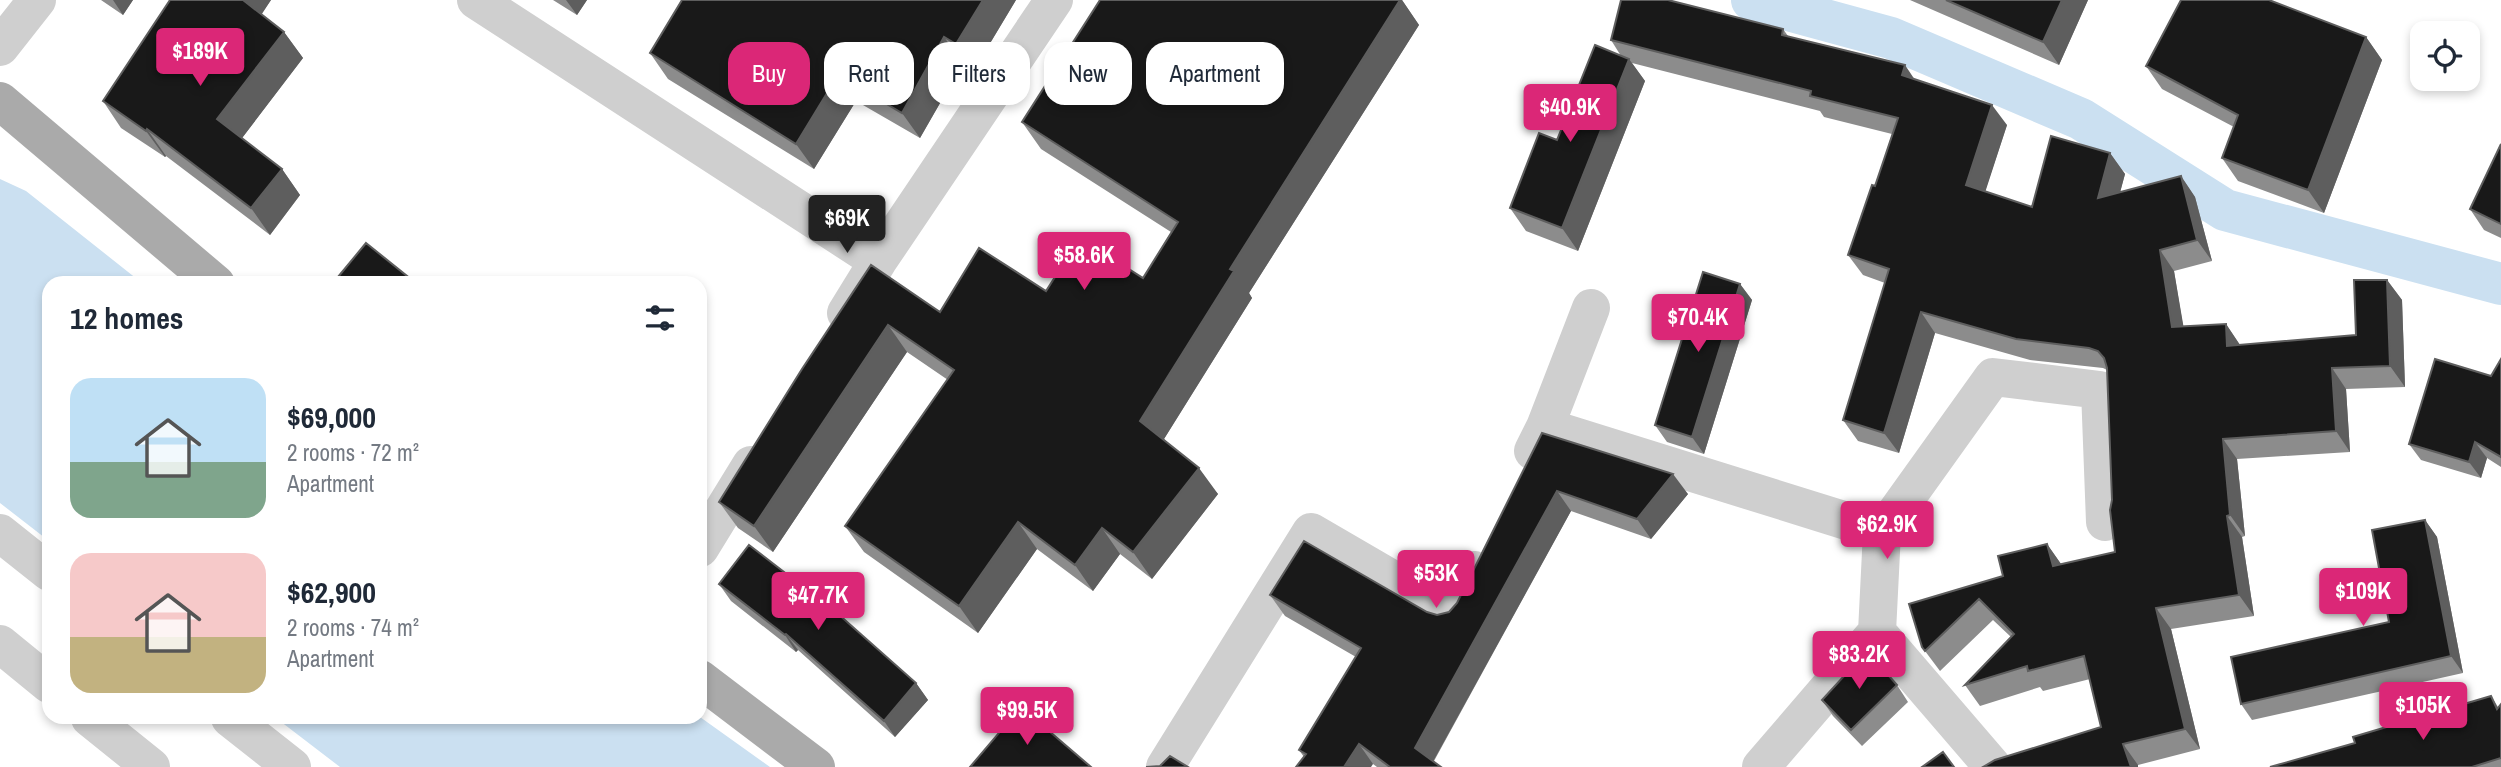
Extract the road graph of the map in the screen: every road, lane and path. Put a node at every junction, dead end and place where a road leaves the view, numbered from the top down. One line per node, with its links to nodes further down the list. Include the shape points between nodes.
1 (37, 0): 4 (street)
2 (476, 0): 6 (street)
3 (1054, 0): 6 (street)
4 (0, 47)
5 (0, 101): 7 (main road)
6 (878, 261): 9 (street)
7 (207, 276)
8 (1591, 308): 10 (street)
9 (828, 341)
10 (1545, 427): 12 (street); 14 (street)
11 (771, 433): 16 (street)
12 (1520, 477)
13 (2105, 522): 14 (street, via 2100,390 1993,377)
14 (1882, 532): 19 (street)
15 (0, 533): 18 (street)
16 (707, 537)
17 (1489, 540): 28 (street, via 1452,614 1311,533)
18 (42, 566)
19 (1877, 632): 29 (street); 30 (street)
20 (0, 644): 21 (street)
21 (42, 678)
22 (707, 684): 27 (main road)
23 (97, 724): 25 (street)
24 (238, 724): 26 (street)
25 (151, 767)
26 (292, 767)
27 (817, 767)
28 (1166, 767)
29 (1761, 767)
30 (1993, 767)

